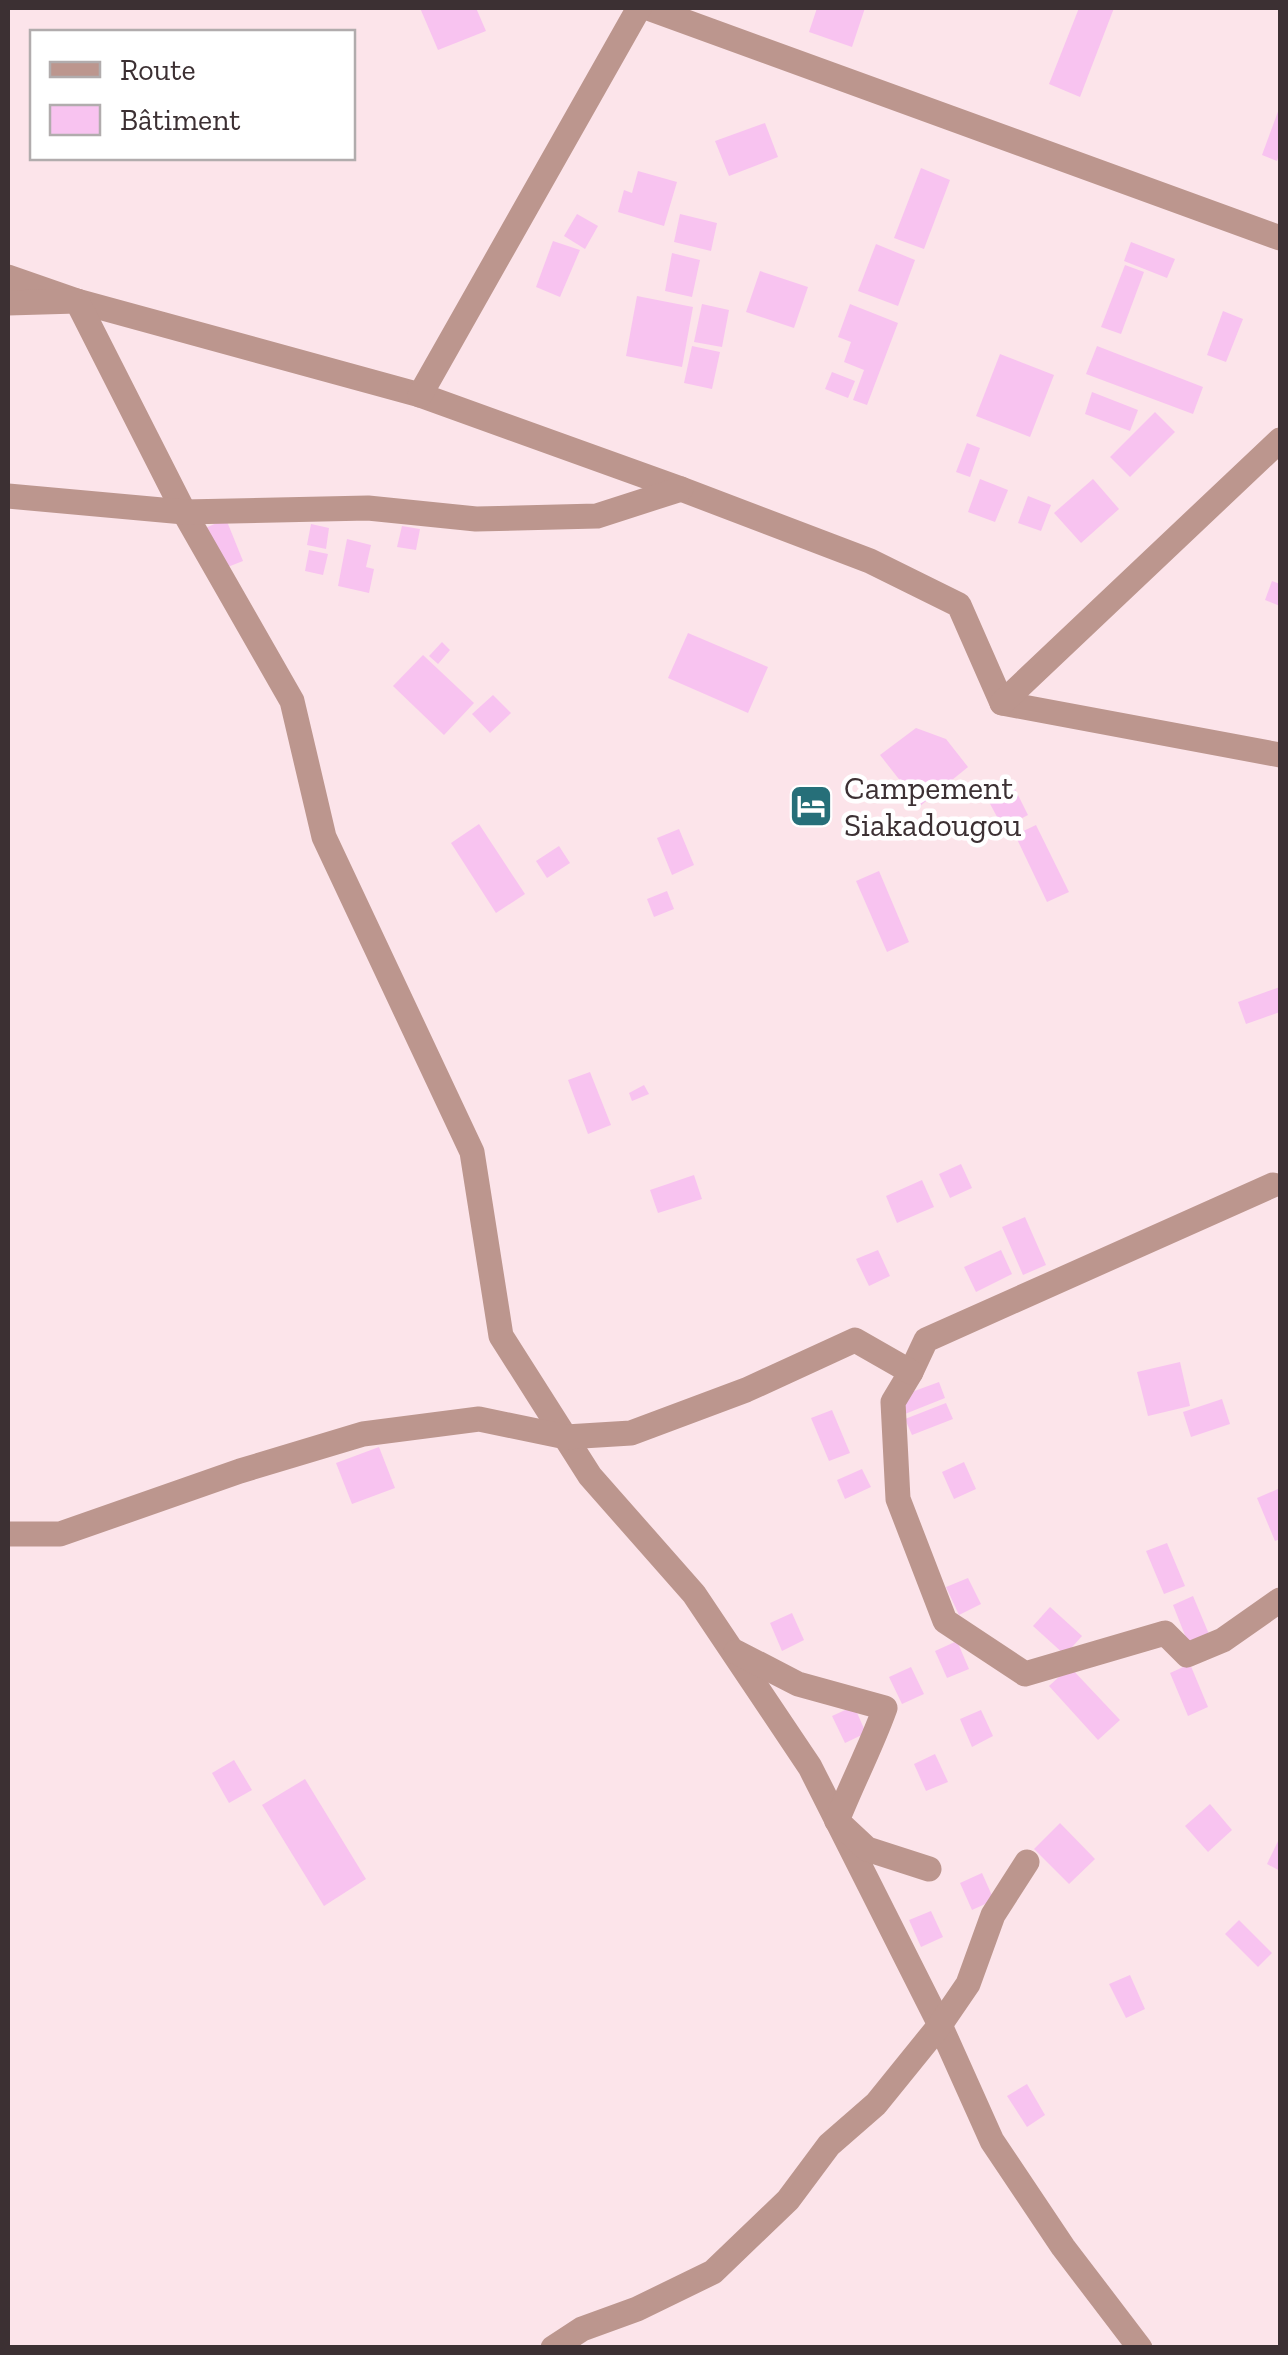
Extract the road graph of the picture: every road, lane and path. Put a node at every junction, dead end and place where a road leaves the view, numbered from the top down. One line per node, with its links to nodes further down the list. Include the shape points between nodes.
1 (639, 8): 7 (street)
2 (648, 8): 3 (street)
3 (1280, 238)
4 (8, 277): 5 (street)
5 (77, 301): 6 (street); 7 (street); 11 (street)
6 (8, 303)
7 (420, 395): 9 (street)
8 (1280, 440): 12 (street)
9 (681, 490): 11 (street, via 597,516 476,519 368,508); 12 (street, via 870,561 959,604)
10 (8, 496): 11 (street)
11 (184, 512): 16 (street, via 292,702 324,837 472,1152 501,1336)
12 (1002, 703): 13 (street)
13 (1280, 754)
14 (1272, 1185): 15 (street, via 926,1340)
15 (911, 1372): 16 (street, via 854,1340 631,1433); 18 (street, via 892,1402 898,1499 945,1621 1024,1674 1165,1633 1187,1655 1224,1640)
16 (566, 1438): 17 (street, via 479,1419 362,1434 60,1534); 19 (street)
17 (8, 1534)
18 (1280, 1600)
19 (732, 1650): 20 (street); 20 (street, via 798,1684 886,1708)
20 (838, 1821): 22 (street, via 867,1849); 23 (street)
21 (1027, 1862): 23 (street, via 992,1915 968,1984)
22 (929, 1868)
23 (940, 2025): 24 (street, via 876,2104 829,2145 788,2200 714,2272); 25 (street, via 992,2141)
24 (553, 2348)
25 (1140, 2348)

